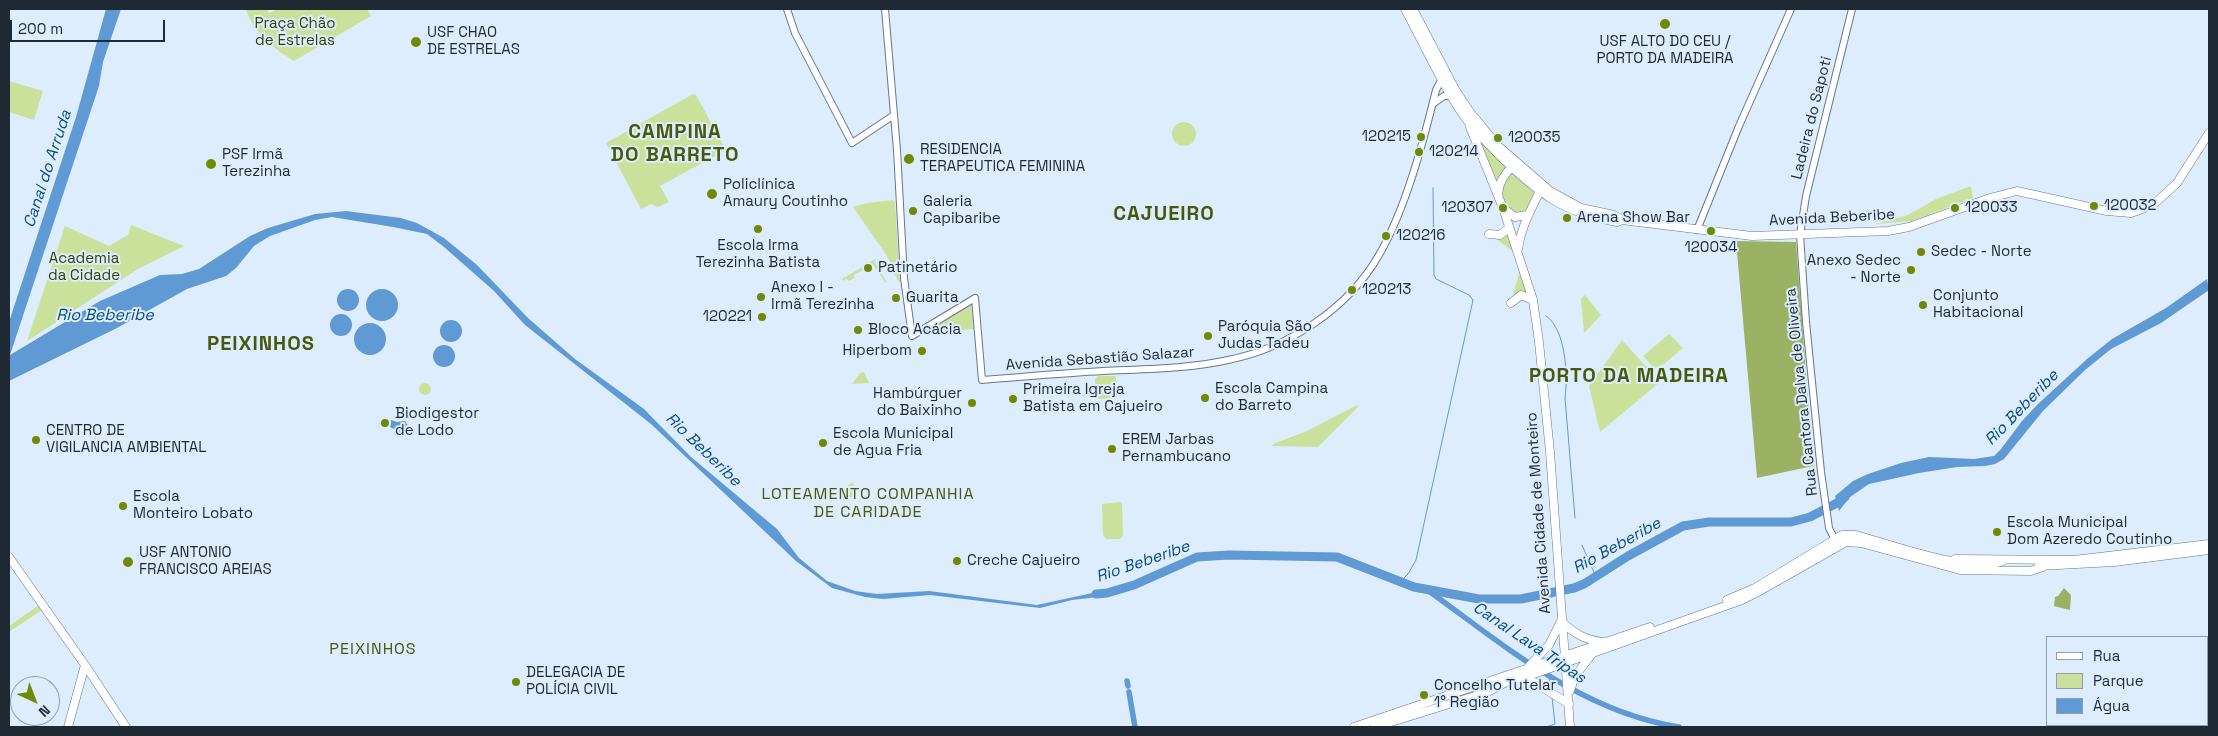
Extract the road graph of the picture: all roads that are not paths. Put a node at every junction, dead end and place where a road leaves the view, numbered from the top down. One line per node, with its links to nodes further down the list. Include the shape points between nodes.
1 (787, 9): 10 (street, via 795,33 852,143)
2 (885, 9): 10 (street)
3 (1405, 9): 7 (main road, Avenida Beberibe)
4 (1413, 9): 14 (main road, Avenida Beberibe, via 1460,98 1497,145)
5 (1791, 9): 20 (street)
6 (1852, 9): 22 (street, Ladeira do Sapoti, via 1806,196)
7 (1442, 79): 8 (main road, Avenida Beberibe); 9 (street, Avenida Sebastião Salazar)
8 (1452, 96): 9 (street, via 1447,95); 11 (main road, Avenida Beberibe)
9 (1434, 103): 10 (street, Avenida Sebastião Salazar, via 1398,215 1379,256 1343,300 1309,326 1268,348 1227,361 982,380 976,298 913,336 904,278)
10 (894, 115)
11 (1467, 121): 13 (main road, Avenida Beberibe); 16 (main road, Avenida Cidade de Monteiro)
12 (2209, 133): 22 (main road, Avenida Beberibe, via 2177,183 2153,204 2131,212 2107,211 2017,191 1909,227)
13 (1512, 167): 14 (main road); 15 (main road, Avenida Beberibe); 16 (main road, via 1500,182)
14 (1521, 168): 15 (main road, Avenida Beberibe)
15 (1541, 189): 18 (main road, Avenida Cidade de Monteiro); 20 (main road, Avenida Beberibe, via 1576,212 1612,221)
16 (1498, 196): 17 (main road, Avenida Cidade de Monteiro)
17 (1503, 208): 18 (main road, via 1515,217); 19 (main road, Avenida Cidade de Monteiro)
18 (1527, 215): 23 (main road, Avenida Cidade de Monteiro)
19 (1509, 228): 21 (main road, via 1502,234); 23 (main road, Avenida Cidade de Monteiro)
20 (1697, 230): 22 (main road, Avenida Beberibe, via 1752,236)
21 (1489, 234)
22 (1800, 235): 26 (street, Rua Cantora Dalva de Oliveira, via 1813,398 1826,508)
23 (1517, 251): 24 (main road, Avenida Cidade de Monteiro)
24 (1532, 300): 25 (main road, via 1521,296); 30 (main road, Avenida Cidade de Monteiro, via 1545,402)
25 (1511, 304)
26 (1836, 542): 27 (main road, via 1842,535 1856,535 1944,559 2005,560 2074,560); 28 (main road, via 1852,541 1960,570 2031,571 2043,567); 31 (main road, via 1754,588); 32 (main road, via 1756,593)
27 (2209, 544)
28 (2209, 550)
29 (9, 557): 35 (main road)
30 (1561, 621): 31 (main road, via 1584,638); 33 (main road, Avenida Cidade de Monteiro); 34 (main road)
31 (1606, 642): 33 (main road)
32 (1594, 653): 33 (main road); 38 (main road)
33 (1565, 659): 34 (main road); 36 (main road, via 1549,669); 38 (main road, Avenida Cidade de Monteiro)
34 (1539, 661): 40 (main road)
35 (85, 665): 37 (main road); 39 (main road)
36 (1519, 677): 40 (main road, via 1488,692); 41 (main road)
37 (98, 684): 39 (main road, via 90,682); 43 (main road)
38 (1569, 685): 41 (main road, Avenida Cidade de Monteiro)
39 (79, 688): 42 (main road)
40 (1464, 695): 44 (main road); 45 (main road)
41 (1568, 700): 46 (main road, Avenida Cidade de Monteiro)
42 (68, 727)
43 (126, 727)
44 (1354, 727)
45 (1375, 727)
46 (1570, 727)

